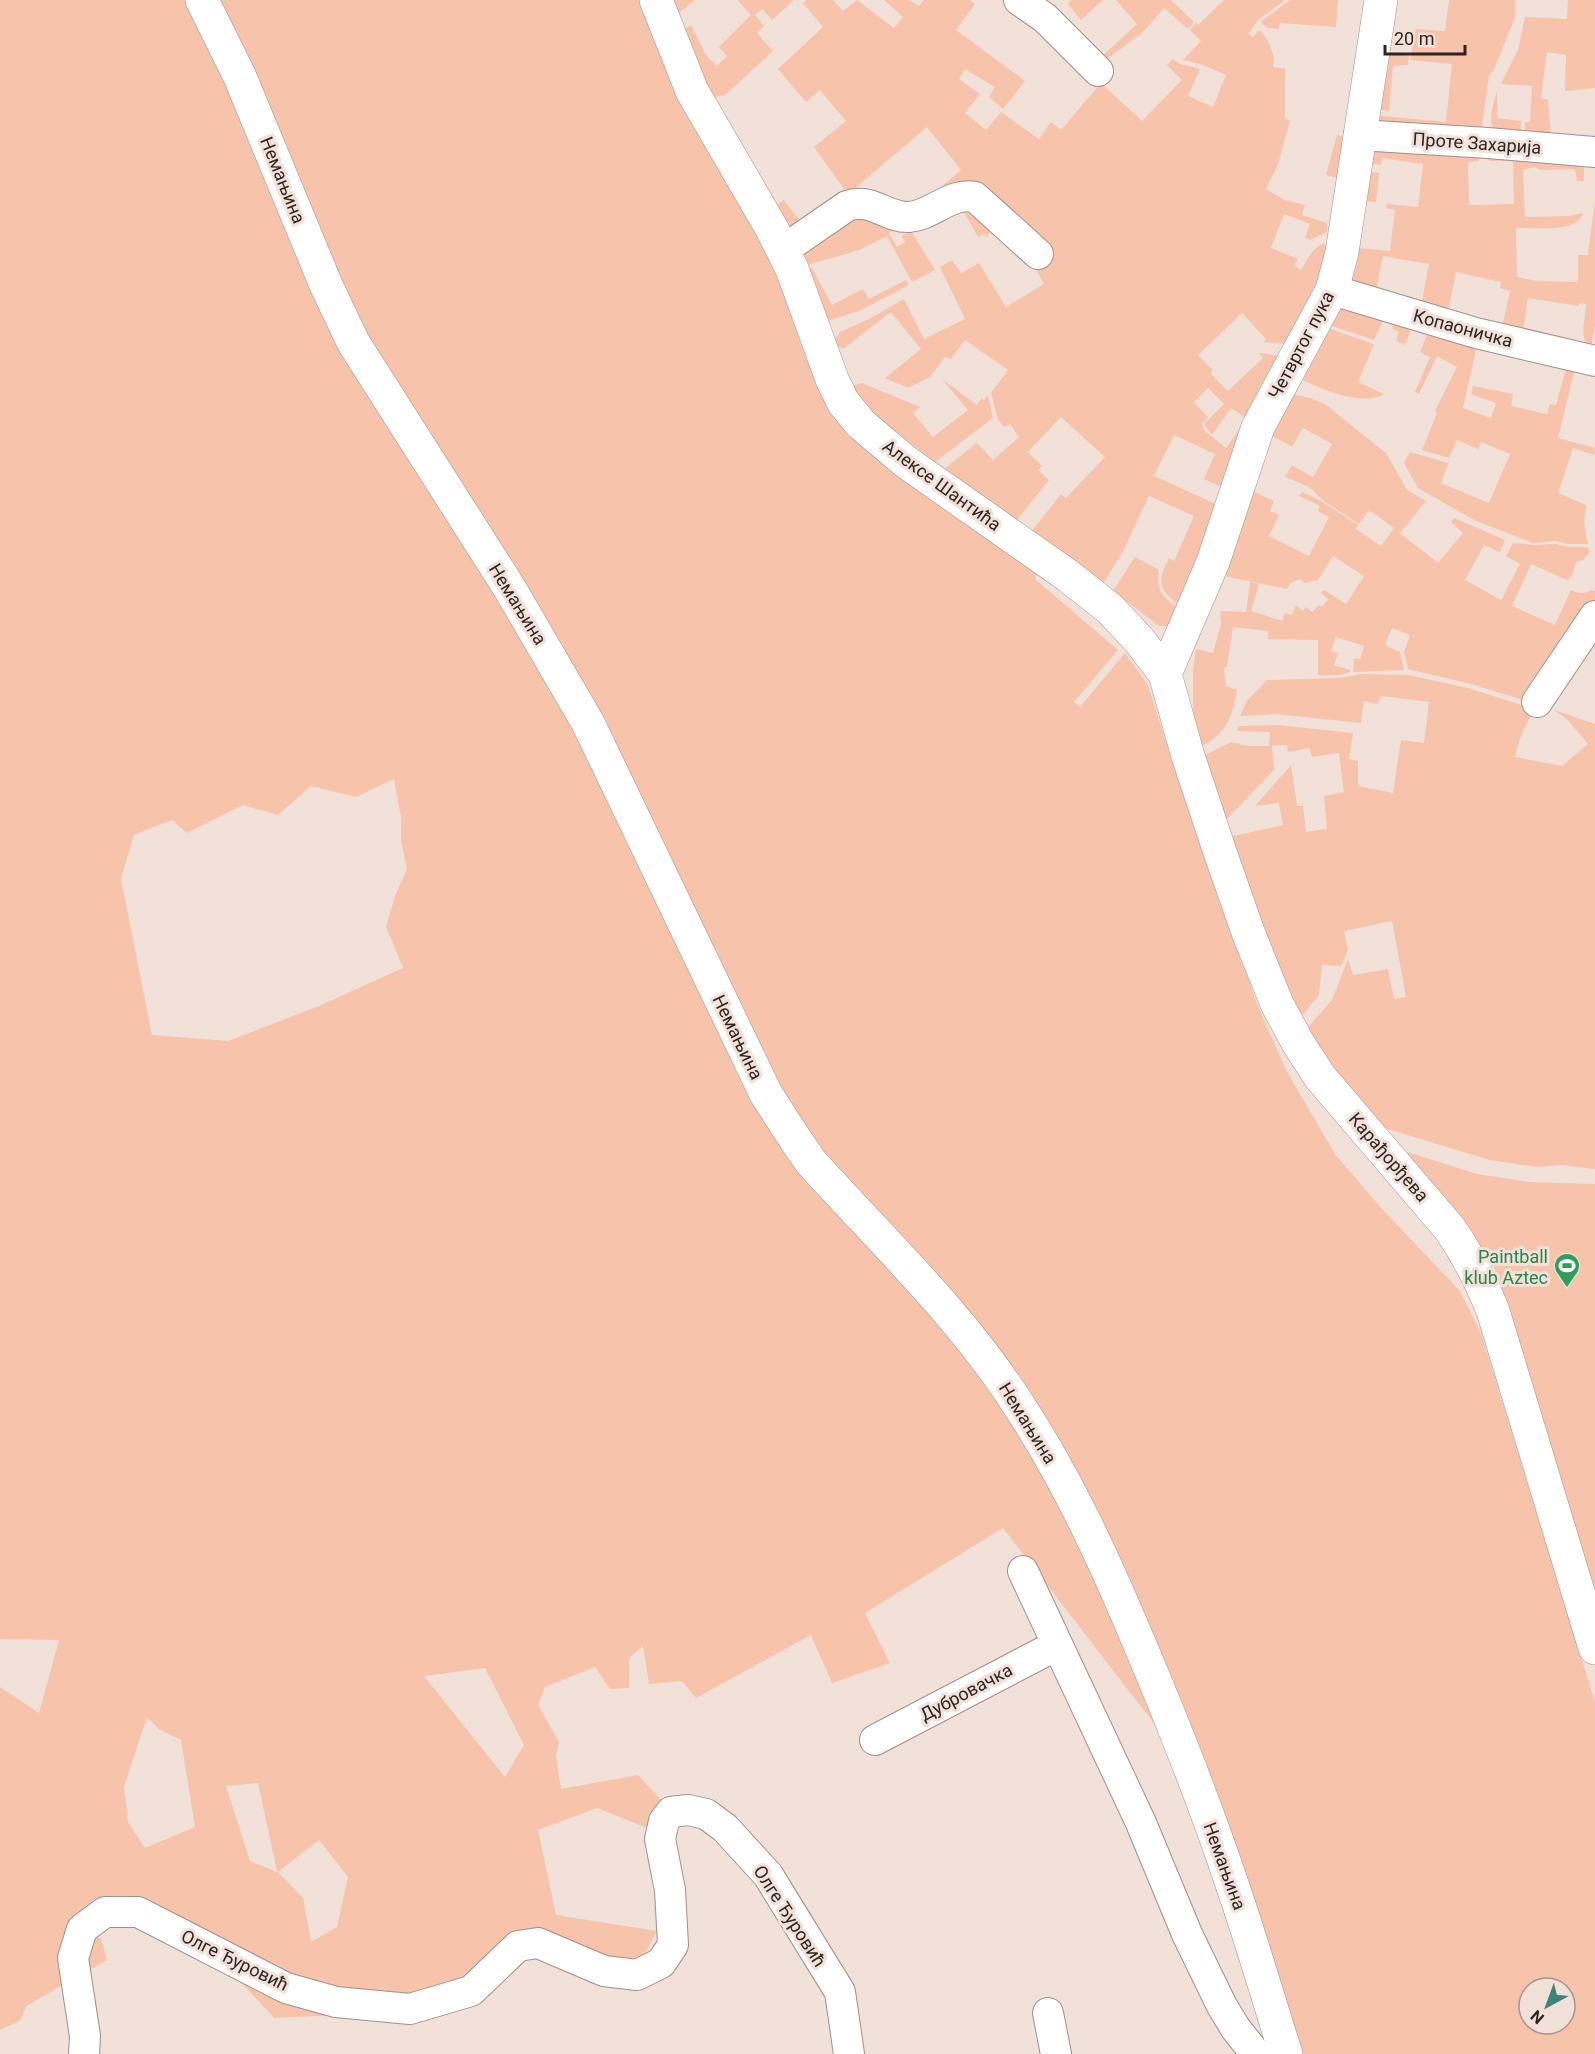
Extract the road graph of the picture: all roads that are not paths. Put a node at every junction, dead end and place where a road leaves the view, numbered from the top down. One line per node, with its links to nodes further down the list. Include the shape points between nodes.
1 (202, 0): 24 (street, Немањина, via 240,78 353,342 510,589 588,723 766,1094 811,1162 969,1336 1018,1402 1073,1499 1125,1609 1188,1761)
2 (656, 0): 8 (street, Алексе Шантића, via 692,91)
3 (1019, 0): 5 (street, via 1045,18)
4 (1381, 0): 6 (street, Четвртог пука)
5 (1098, 71)
6 (1359, 135): 7 (street, Проте Захарија); 10 (street, Четвртог пука, via 1342,252)
7 (1595, 152)
8 (783, 250): 9 (street, via 846,206 872,205 911,217 965,195 983,204); 13 (street, Алексе Шантића, via 832,380 861,424 906,462 1110,609)
9 (1038, 254)
10 (1332, 290): 11 (street, Копаоничка, via 1476,333); 13 (street, Четвртог пука, via 1258,427 1213,562)
11 (1595, 361)
12 (1595, 616): 14 (street)
13 (1165, 674): 17 (street, Карађорђева, via 1220,852 1282,1014 1320,1077 1450,1229 1480,1279)
14 (1537, 702)
15 (1023, 1571): 16 (street)
16 (1057, 1645): 18 (street, Дубровачка); 23 (street, via 1222,2006)
17 (1595, 1648)
18 (874, 1740)
19 (1048, 2013): 22 (street)
20 (84, 2054): 21 (street, Олге Ђуровић, via 85,2036 73,1958 82,1929 105,1911 138,1912 286,1988 336,2002 410,2009 471,1991 518,1947 538,1943 604,1971 637,1975 661,1963 673,1945 670,1890 660,1839 664,1821 671,1812 688,1810 706,1814 725,1828 768,1875 840,1992)
21 (849, 2054)
22 (1056, 2054)
23 (1256, 2054)
24 (1286, 2054)

